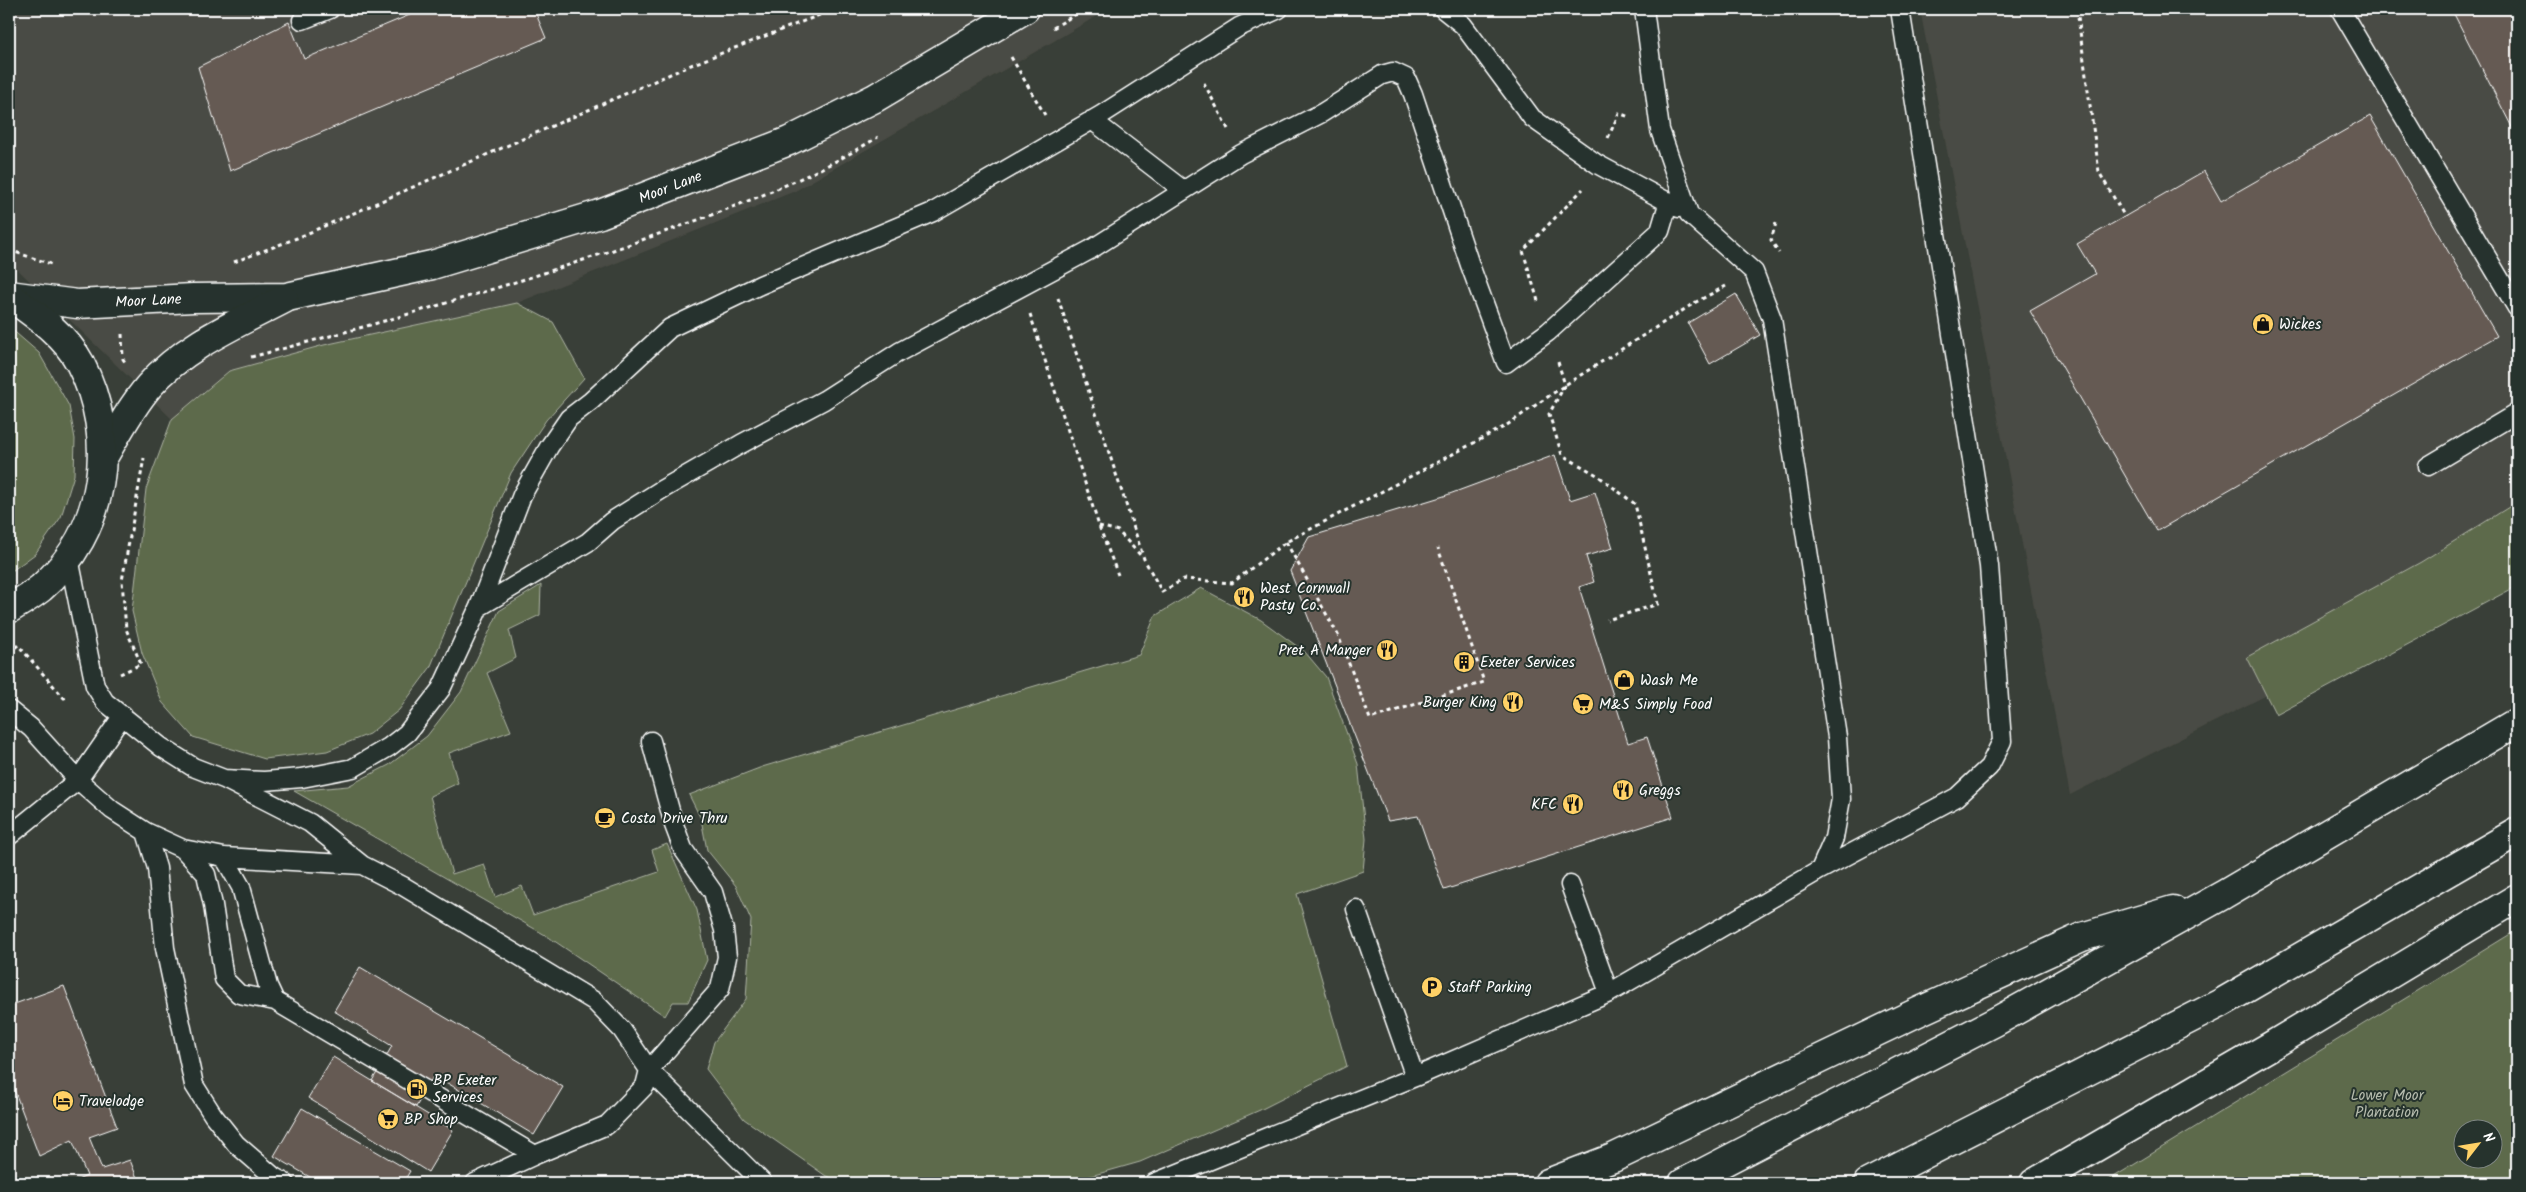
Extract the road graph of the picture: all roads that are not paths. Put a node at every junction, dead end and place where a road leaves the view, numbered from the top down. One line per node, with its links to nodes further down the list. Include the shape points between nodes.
1 (330, 9): 8 (lane)
2 (1025, 9): 14 (main road, Moor Lane, via 875,98 789,141 600,214 432,265)
3 (1279, 9): 9 (lane, via 1239,27)
4 (1443, 9): 11 (lane, via 1463,25 1532,118 1597,164 1634,186)
5 (1644, 9): 12 (lane, via 1660,130)
6 (1900, 9): 34 (lane, via 1989,566 2002,741 1989,767 1957,796)
7 (2340, 9): 15 (lane)
8 (302, 20)
9 (1092, 120): 10 (lane); 20 (lane, via 933,212 760,285 670,328 569,418 522,494)
10 (1183, 190): 11 (lane, via 1241,154 1322,113 1382,75 1393,72 1406,78 1506,363 1548,332 1660,231); 20 (lane, via 1090,250 899,352 824,400 661,490 612,521 588,542)
11 (1669, 201): 12 (lane)
12 (1689, 214): 34 (lane, via 1754,272 1772,319 1837,737 1841,799 1834,838)
13 (9, 295): 14 (main road, Moor Lane, via 77,304); 17 (main road, via 48,324 79,362 98,407)
14 (287, 297): 17 (main road, Moor Lane, via 195,347 151,384 132,407)
15 (2517, 308)
16 (2517, 413): 18 (lane)
17 (104, 456): 19 (main road, via 91,519)
18 (2428, 466)
19 (69, 558): 21 (main road, via 40,589); 23 (lane, via 95,686 105,702)
20 (479, 607): 26 (lane, via 441,689 406,733 389,747 353,768 333,773 264,781)
21 (9, 609)
22 (9, 710): 27 (lane, via 31,728)
23 (123, 715): 26 (lane, via 193,767); 27 (lane)
24 (2517, 722): 36 (main road)
25 (650, 741): 41 (lane, via 683,849 713,892 724,930 727,957 720,989)
26 (224, 779): 33 (lane, via 310,824)
27 (78, 780): 28 (lane, via 112,810); 30 (lane)
28 (146, 832): 31 (lane); 44 (lane, via 156,868 165,948 194,1084 236,1144)
29 (2517, 832): 50 (main road, via 2221,1003)
30 (9, 836)
31 (183, 849): 32 (lane); 40 (lane, via 206,874 214,905 224,979 239,994)
32 (224, 857): 33 (lane); 40 (lane, via 241,887)
33 (362, 865): 41 (lane, via 403,886 594,1001 622,1030)
34 (1820, 870): 39 (lane)
35 (1570, 885): 39 (lane)
36 (2223, 895): 48 (main road, via 2082,937 1613,1158); 49 (main road, via 1996,1022)
37 (2517, 898): 51 (main road)
38 (1356, 909): 42 (lane)
39 (1608, 993): 42 (lane)
40 (275, 1001): 43 (lane)
41 (649, 1070): 43 (lane, via 644,1086 607,1125); 46 (lane)
42 (1415, 1077): 47 (lane)
43 (535, 1155): 45 (lane)
44 (285, 1183)
45 (475, 1183)
46 (763, 1183)
47 (1154, 1183)
48 (1548, 1183)
49 (1683, 1183)
50 (1868, 1183)
51 (2034, 1183)

